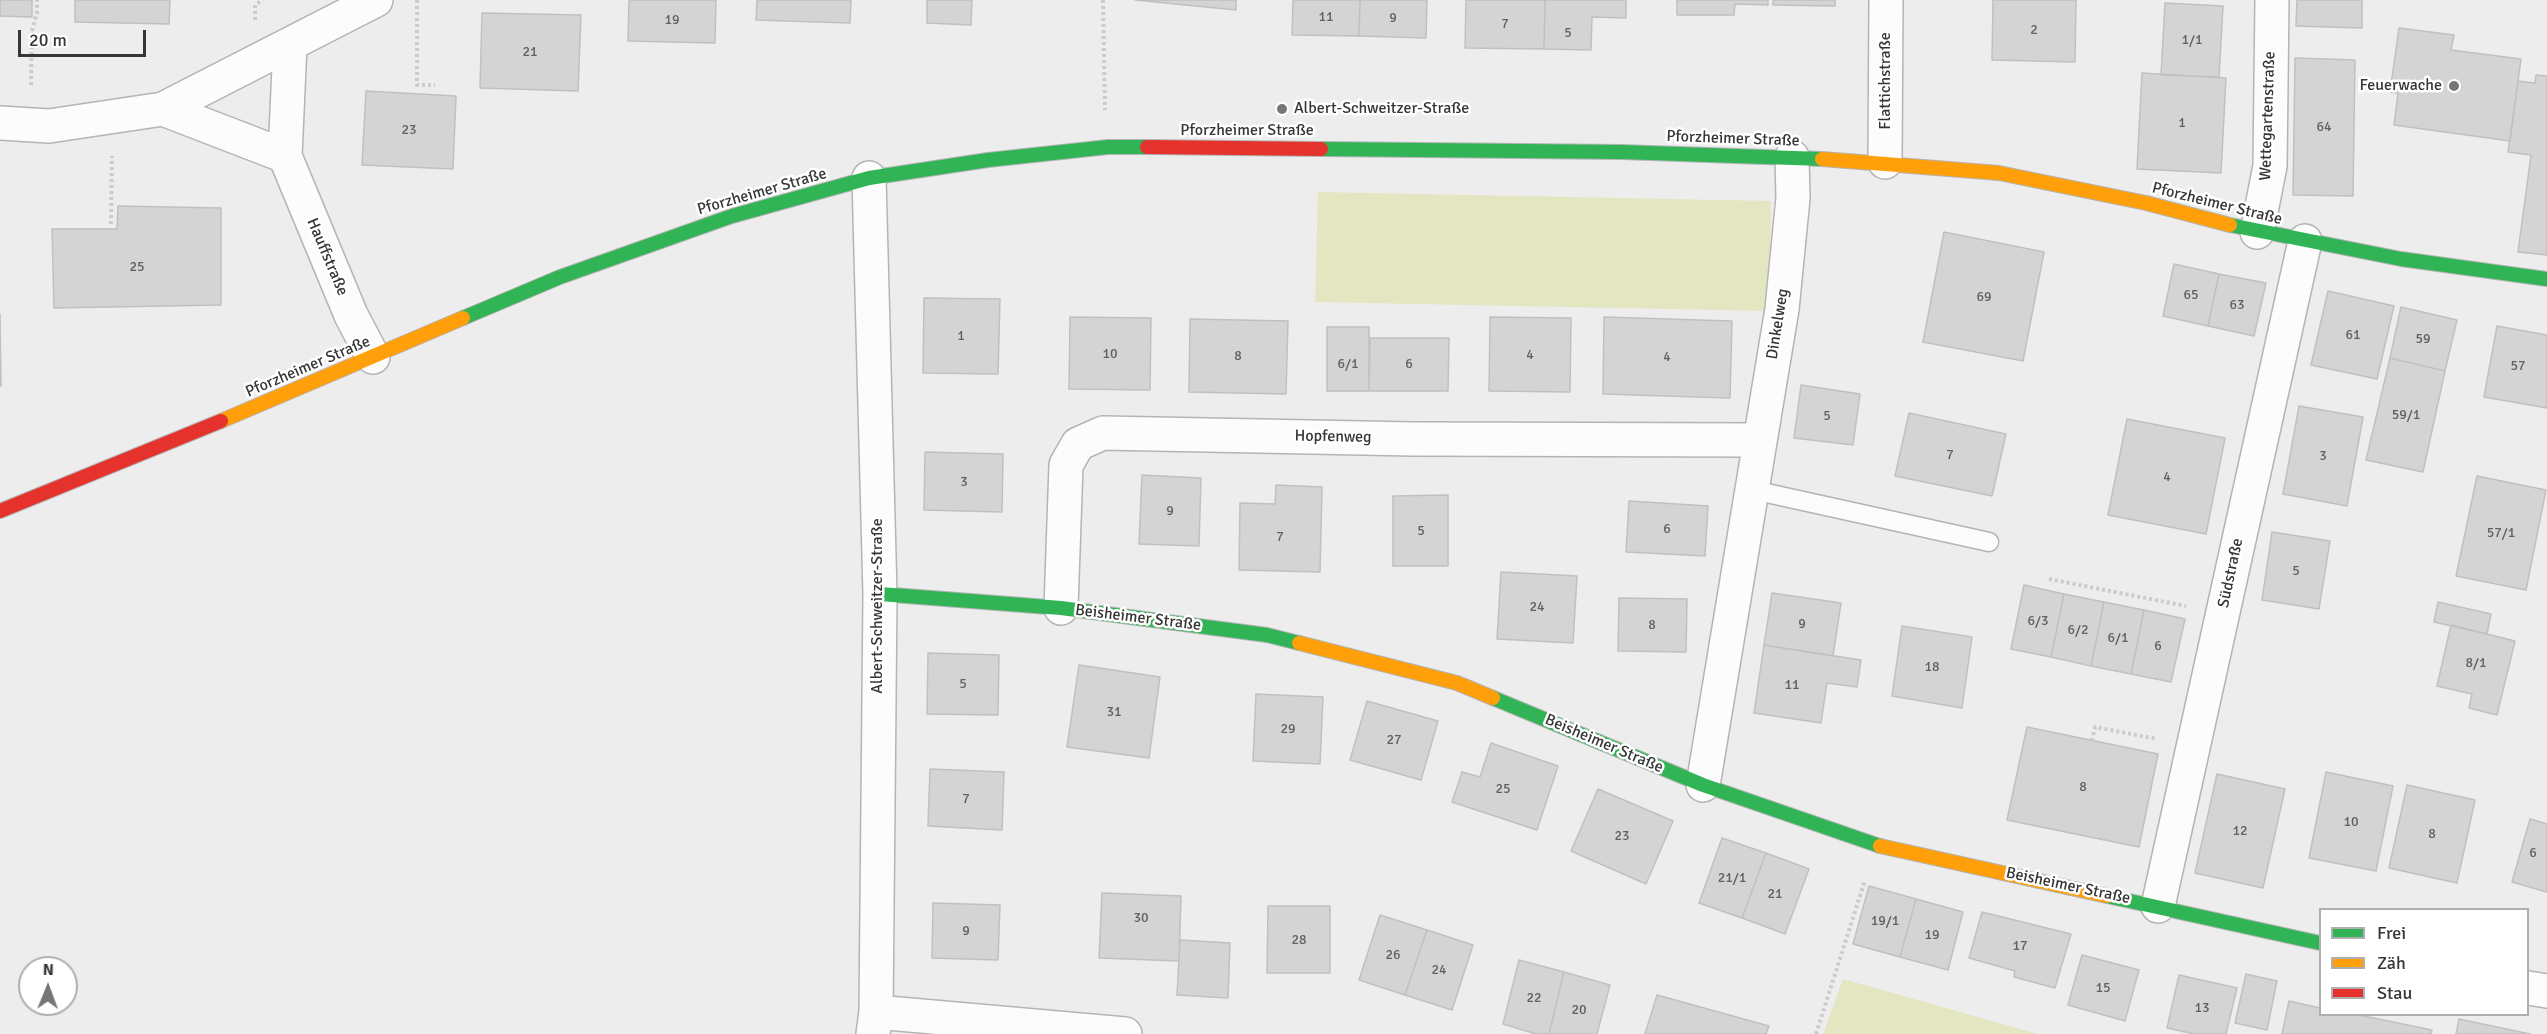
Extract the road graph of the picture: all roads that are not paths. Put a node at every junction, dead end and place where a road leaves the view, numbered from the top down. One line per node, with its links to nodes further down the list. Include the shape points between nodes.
1 (376, 0): 4 (street)
2 (1886, 0): 9 (street, Flattichstraße)
3 (2272, 0): 11 (street, Wettegartenstraße, via 2270,166)
4 (290, 45): 5 (street); 7 (street, Hauffstraße)
5 (163, 109): 6 (street, via 49,126); 7 (street)
6 (15, 124)
7 (285, 156): 14 (street, Hauffstraße, via 351,315)
8 (1792, 157): 9 (street, Pforzheimer Straße); 10 (street, Pforzheimer Straße, via 1108,147); 15 (street, Dinkelweg, via 1793,198 1782,309)
9 (1885, 162): 11 (street, Pforzheimer Straße, via 1999,173 2146,203)
10 (869, 178): 14 (street, Pforzheimer Straße, via 732,216 571,273); 19 (street, Albert-Schweitzer-Straße)
11 (2257, 232): 12 (street, Pforzheimer Straße)
12 (2305, 241): 13 (street, Pforzheimer Straße); 22 (street, Südstraße)
13 (2547, 279)
14 (373, 357): 17 (street, Pforzheimer Straße)
15 (1758, 440): 16 (street, Dinkelweg); 20 (street, Hopfenweg, via 1102,433 1078,444 1066,465)
16 (1753, 490): 18 (lane); 21 (street, Dinkelweg)
17 (0, 511)
18 (1989, 542)
19 (880, 594): 20 (street, Beisheimer Straße); 26 (street, Albert-Schweitzer-Straße)
20 (1061, 608): 21 (street, Beisheimer Straße, via 1267,634 1457,683)
21 (1703, 785): 22 (street, Beisheimer Straße, via 1876,846)
22 (2158, 906): 23 (street, Beisheimer Straße)
23 (2319, 943)
24 (2529, 988): 25 (street)
25 (2547, 991)
26 (875, 1023): 27 (street)
27 (1125, 1034)

